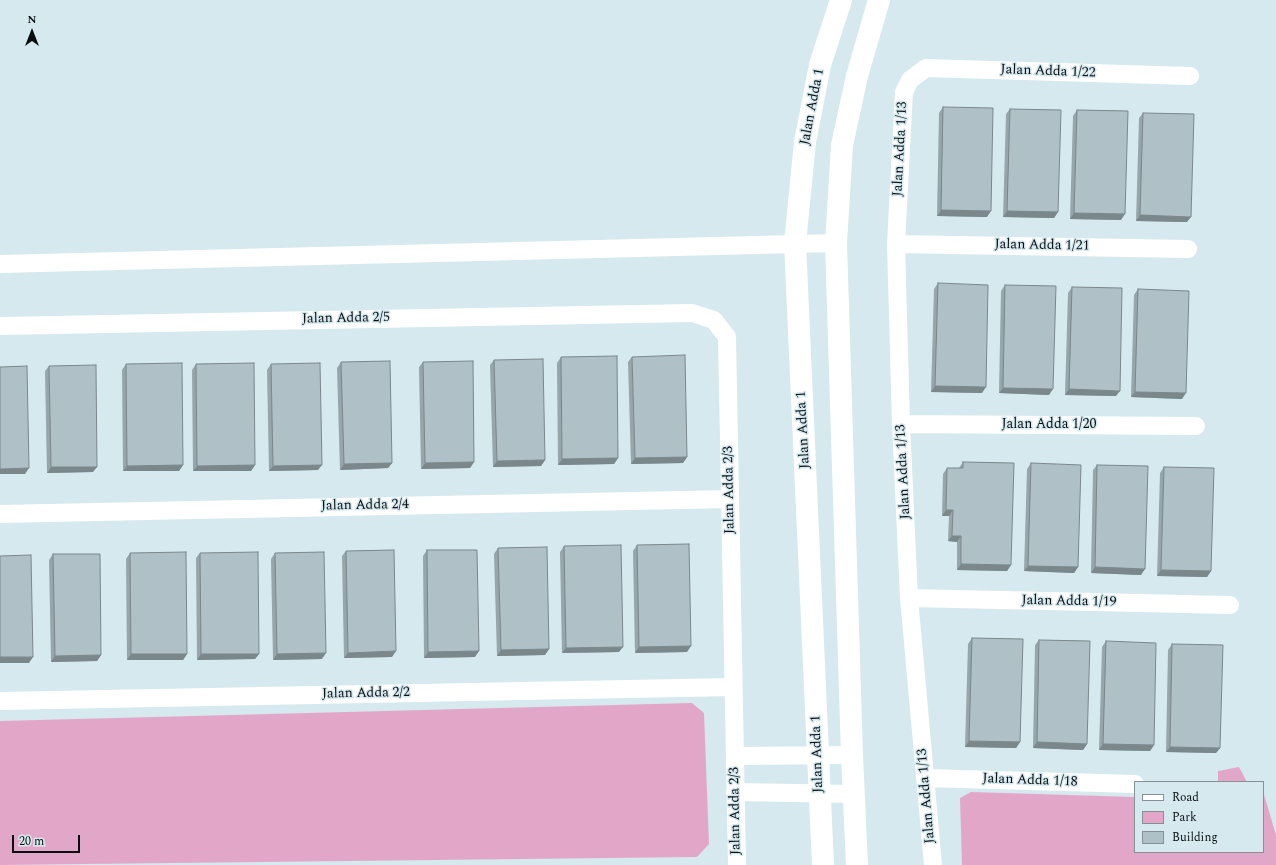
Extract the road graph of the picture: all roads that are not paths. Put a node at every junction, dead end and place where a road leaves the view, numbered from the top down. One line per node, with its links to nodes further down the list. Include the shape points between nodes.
1 (841, 0): 5 (street, Jalan Adda 1, via 820,65 805,142)
2 (879, 0): 6 (street, via 857,76 842,145)
3 (1190, 76): 4 (street, Jalan Adda 1/22, via 926,68)
4 (910, 80): 7 (street, Jalan Adda 1/13, via 904,92)
5 (795, 243): 6 (street); 9 (street); 20 (street, Jalan Adda 1)
6 (836, 243): 21 (street)
7 (896, 244): 8 (street, Jalan Adda 1/21); 12 (street, Jalan Adda 1/13)
8 (1188, 249)
9 (0, 264)
10 (692, 313): 11 (street, Jalan Adda 2/5); 14 (street, Jalan Adda 2/3, via 714,320 727,337)
11 (0, 326)
12 (901, 424): 13 (street, Jalan Adda 1/20); 16 (street, Jalan Adda 1/13)
13 (1196, 426)
14 (730, 499): 15 (street, Jalan Adda 2/4); 18 (street, Jalan Adda 2/3)
15 (0, 514)
16 (909, 598): 17 (street, Jalan Adda 1/19); 23 (street, Jalan Adda 1/13)
17 (1230, 606)
18 (733, 687): 19 (street, Jalan Adda 2/2); 22 (street, Jalan Adda 2/3)
19 (0, 701)
20 (818, 755): 21 (street); 22 (street); 26 (street, Jalan Adda 1)
21 (852, 755): 27 (street)
22 (735, 756): 25 (street, Jalan Adda 2/3)
23 (925, 778): 24 (street, Jalan Adda 1/18); 31 (street, Jalan Adda 1/13)
24 (1134, 784)
25 (735, 792): 26 (street); 28 (street, Jalan Adda 2/3)
26 (820, 794): 27 (street); 29 (street, Jalan Adda 1)
27 (854, 794): 30 (street)
28 (737, 865)
29 (823, 865)
30 (857, 865)
31 (933, 865)

